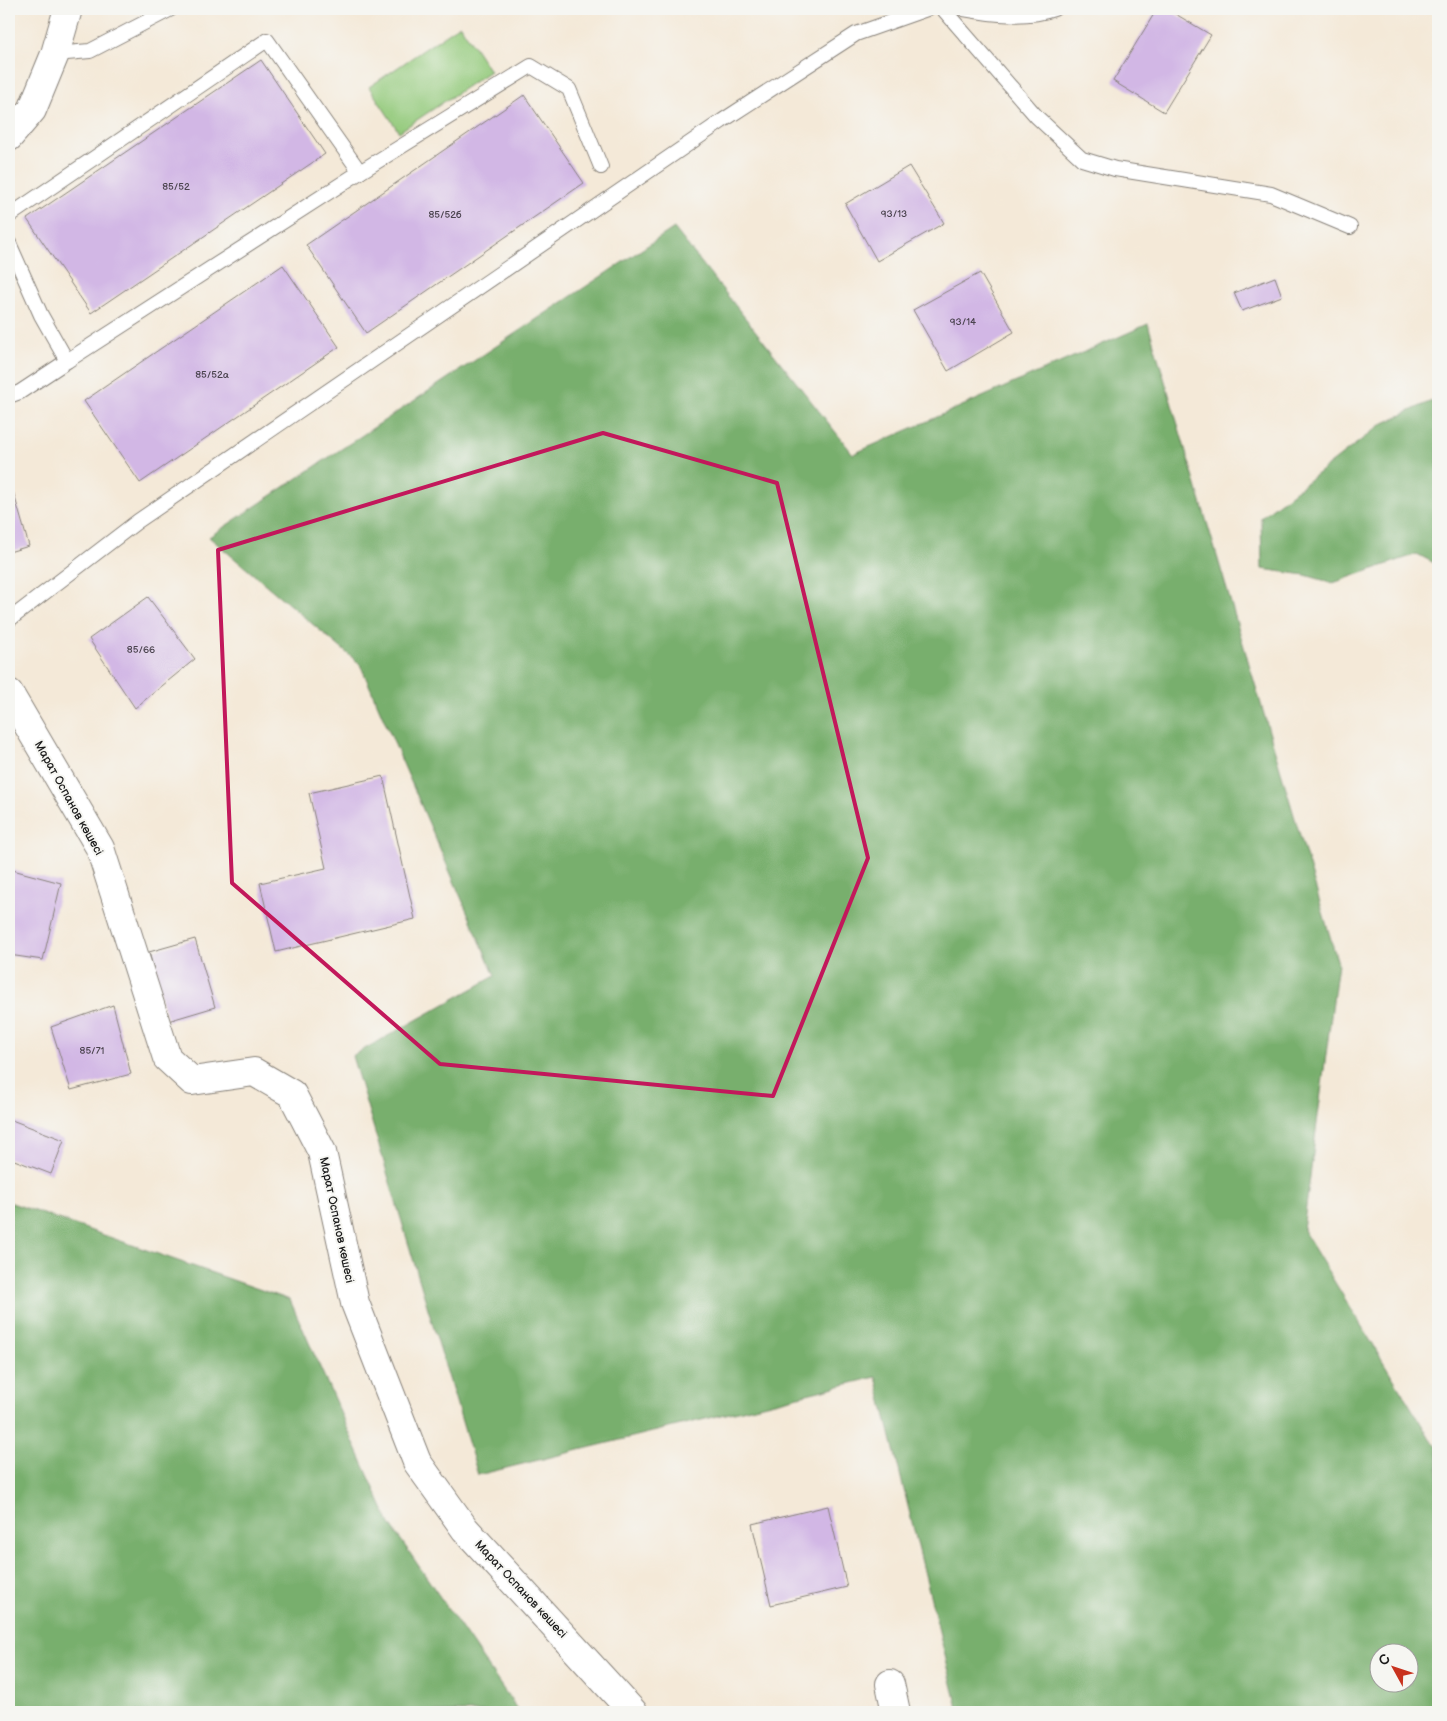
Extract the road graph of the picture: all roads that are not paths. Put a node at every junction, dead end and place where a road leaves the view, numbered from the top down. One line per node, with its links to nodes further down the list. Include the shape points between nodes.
1 (68, 9): 7 (street)
2 (171, 9): 7 (lane, via 90,51)
3 (927, 9): 16 (lane, via 856,34 722,121 138,521)
4 (943, 9): 12 (lane, via 1036,117 1082,159 1115,169 1272,194)
5 (964, 9): 6 (lane, via 995,14)
6 (1054, 9)
7 (55, 54): 8 (street, via 32,110)
8 (9, 137)
9 (601, 167): 10 (lane, via 569,89 531,66)
10 (360, 172): 11 (lane, via 267,40); 14 (lane)
11 (9, 216)
12 (1350, 227)
13 (9, 243): 14 (lane, via 41,315)
14 (67, 361): 15 (lane)
15 (9, 396)
16 (9, 620)
17 (9, 693): 19 (street, Марат Оспанов көшесі, via 100,848 167,1058 192,1081 254,1072 292,1094 322,1152 356,1303 417,1462 466,1529)
18 (890, 1684): 20 (street)
19 (632, 1712)
20 (896, 1712)

